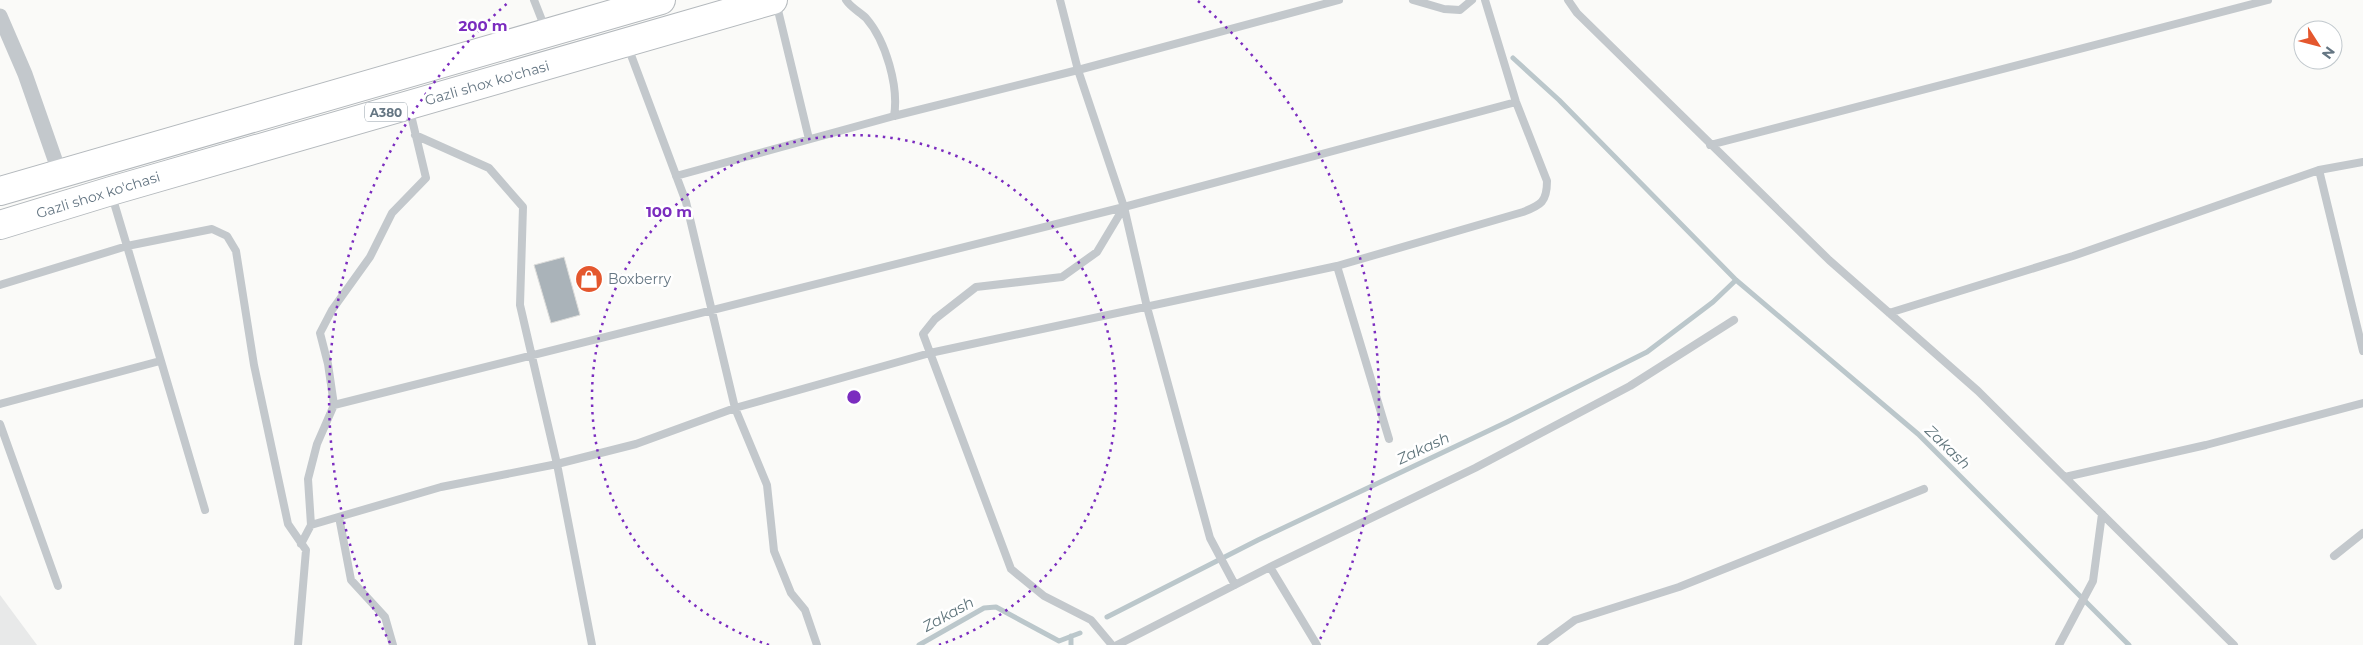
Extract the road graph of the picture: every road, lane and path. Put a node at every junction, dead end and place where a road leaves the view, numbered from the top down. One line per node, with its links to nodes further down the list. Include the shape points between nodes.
1 (534, 0): 13 (lane)
2 (661, 0): 13 (highway, A380)
3 (774, 0): 14 (highway, Gazli shox ko'chasi / A380); 20 (lane)
4 (846, 0): 18 (lane, via 867,19 888,58 896,94)
5 (1060, 0): 15 (lane)
6 (1339, 0): 15 (lane)
7 (1412, 0): 8 (lane, via 1460,10)
8 (1472, 0)
9 (1485, 0): 16 (lane)
10 (1568, 0): 21 (lane, via 1577,13)
11 (2268, 0): 21 (lane)
12 (0, 16): 24 (street, via 25,74)
13 (547, 34): 24 (highway, A380)
14 (626, 43): 17 (highway, Gazli shox ko'chasi / A380); 25 (lane)
15 (1078, 70): 18 (lane); 28 (lane)
16 (1516, 102): 28 (lane); 31 (lane, via 1547,181 1547,195 1538,206)
17 (409, 105): 19 (lane); 27 (highway, Gazli shox ko'chasi / A380)
18 (894, 116): 20 (lane)
19 (415, 135): 39 (lane, via 489,168 523,206 520,305); 43 (lane, via 426,178 392,213 370,257 332,310 320,334)
20 (810, 139): 25 (lane)
21 (1710, 145): 35 (lane)
22 (2363, 162): 23 (lane)
23 (2319, 170): 35 (lane, via 2073,256); 37 (lane)
24 (60, 174): 26 (highway, A380)
25 (676, 176): 34 (lane, via 686,202)
26 (0, 191)
27 (111, 191): 29 (highway, Gazli shox ko'chasi / A380); 30 (lane)
28 (1124, 207): 33 (lane); 34 (lane); 38 (lane, via 1097,252 1062,277 976,287 935,319 923,334)
29 (0, 225)
30 (127, 246): 32 (lane); 40 (lane); 55 (lane, via 212,229 227,236 236,250 254,365 288,524)
31 (1337, 266): 33 (lane); 46 (lane)
32 (0, 285)
33 (1147, 307): 38 (lane); 58 (lane, via 1210,538)
34 (710, 311): 39 (lane); 44 (lane)
35 (1889, 313): 48 (lane, via 1978,391)
36 (1734, 320): 57 (lane, via 1622,390 1474,468)
37 (2363, 350)
38 (930, 353): 44 (lane); 64 (lane, via 1011,569 1044,596 1091,620)
39 (532, 356): 43 (lane); 47 (lane)
40 (160, 361): 42 (lane); 50 (lane)
41 (2363, 403): 48 (lane, via 2206,445)
42 (0, 404)
43 (334, 405): 53 (lane, via 317,444 308,479)
44 (735, 408): 47 (lane, via 636,444); 63 (lane, via 767,485 774,551 791,593 805,610)
45 (0, 424): 59 (lane)
46 (1388, 438)
47 (557, 464): 52 (lane, via 441,487); 62 (lane)
48 (2065, 477): 51 (lane)
49 (1924, 489): 67 (lane, via 1679,587 1576,620)
50 (205, 510)
51 (2102, 514): 68 (lane, via 2093,581); 69 (lane)
52 (339, 517): 53 (lane); 61 (lane, via 351,580 385,617)
53 (311, 525): 55 (lane)
54 (2363, 532): 56 (lane)
55 (301, 544): 60 (lane, via 306,550)
56 (2334, 556)
57 (1270, 567): 58 (lane); 66 (lane)
58 (1234, 585): 65 (lane)
59 (58, 586)
60 (298, 645)
61 (393, 645)
62 (592, 645)
63 (816, 645)
64 (1112, 645)
65 (1117, 645)
66 (1317, 645)
67 (1541, 645)
68 (2059, 645)
69 (2234, 645)

